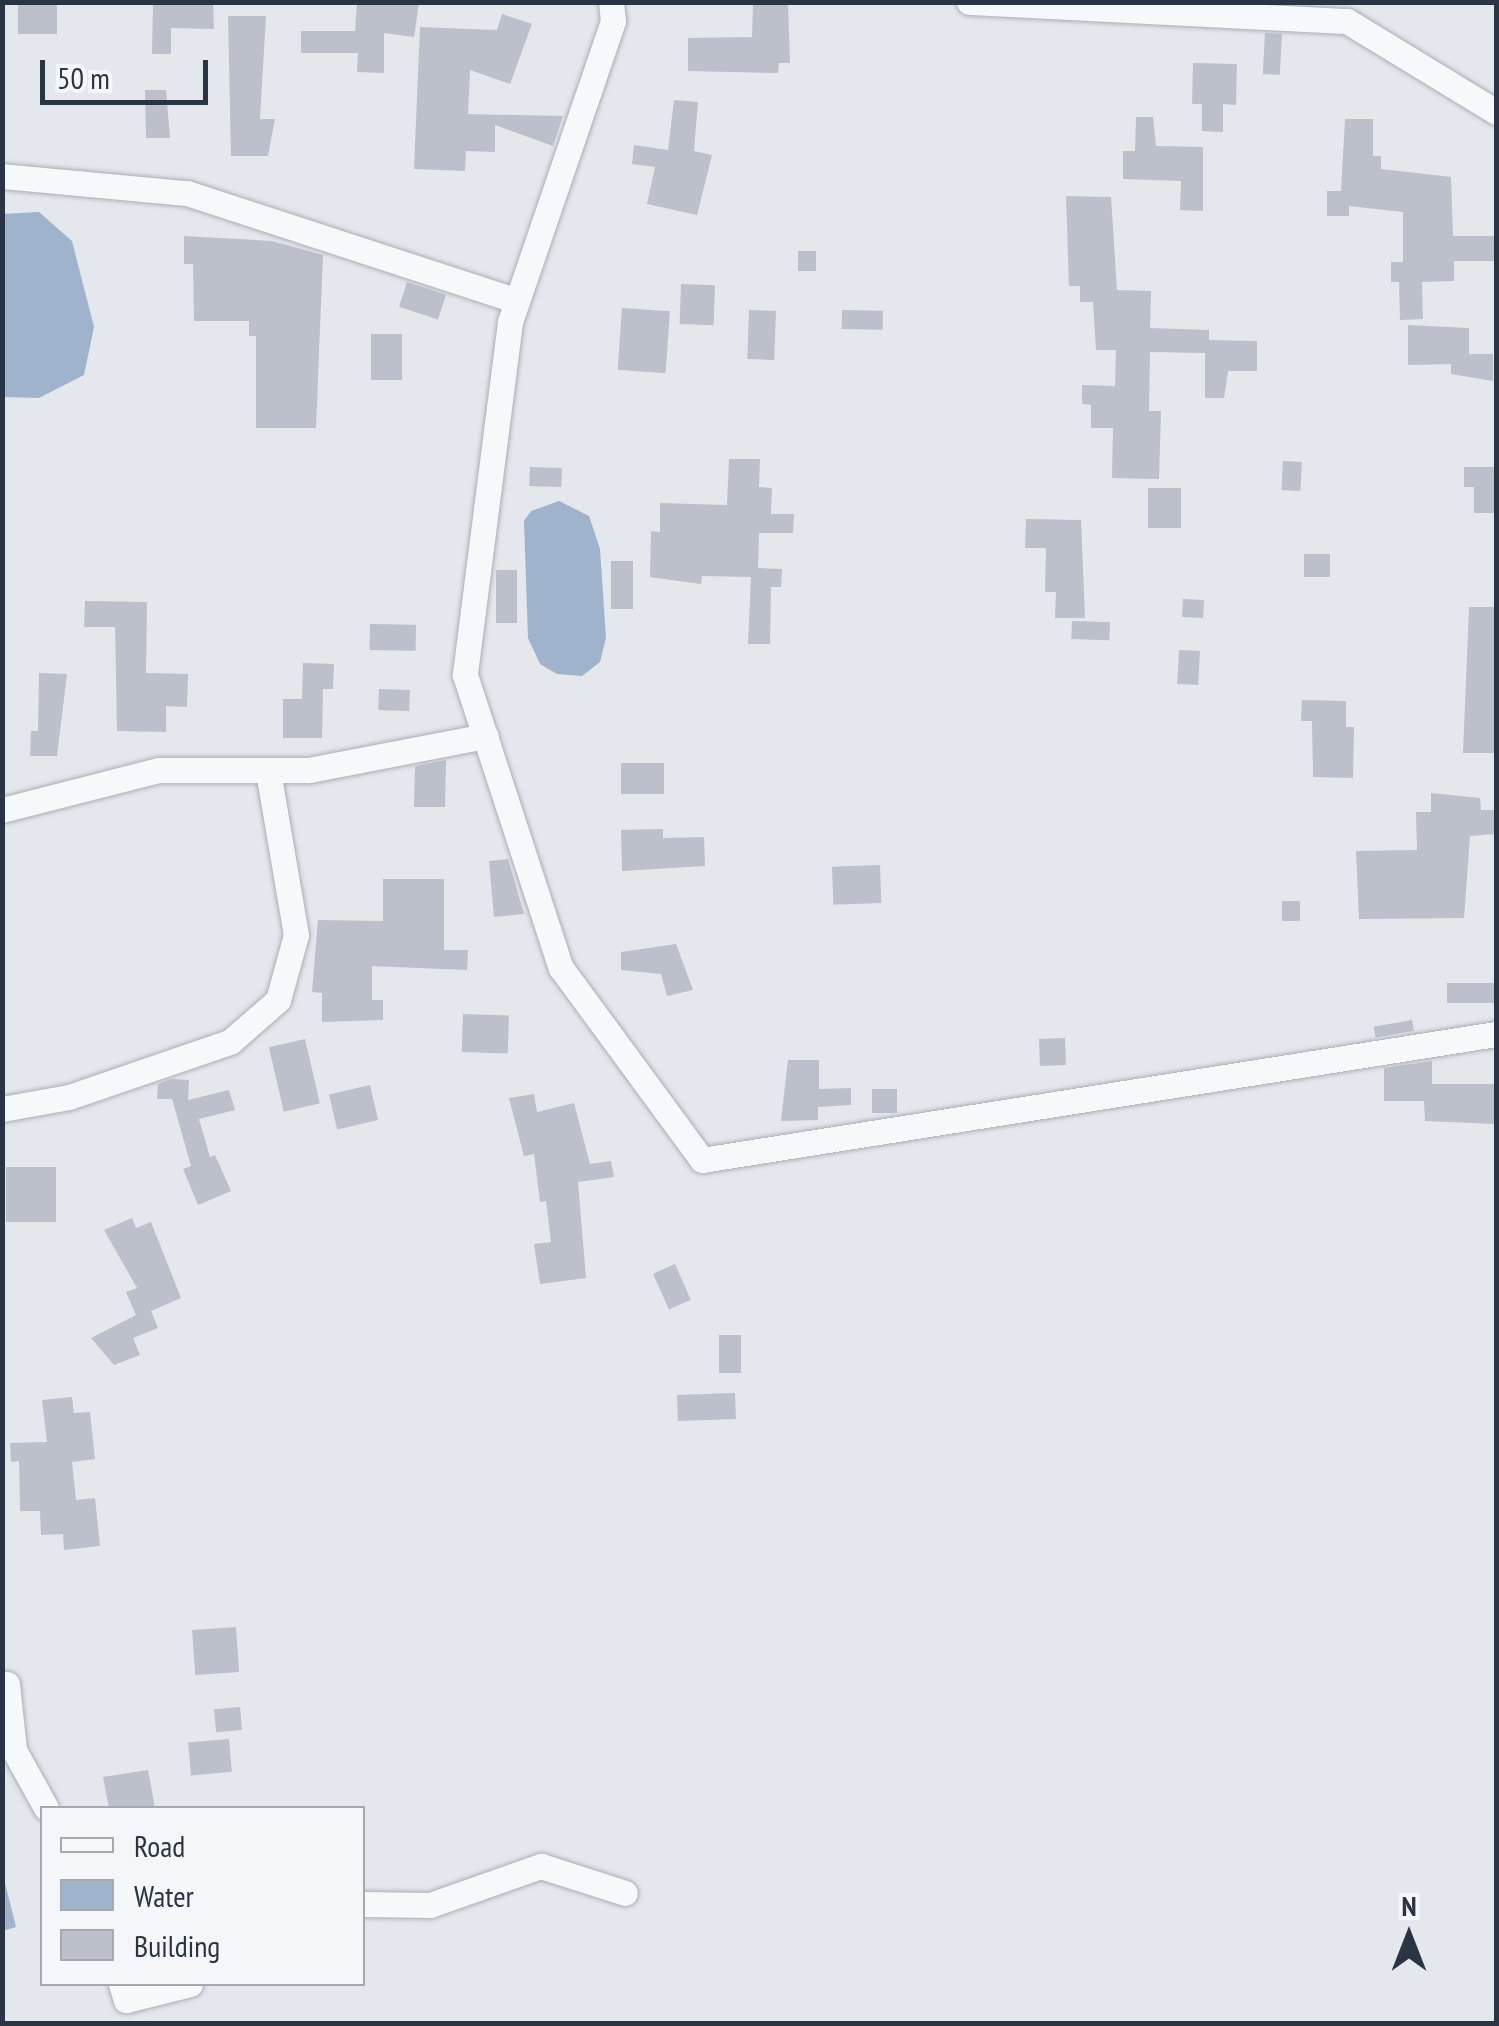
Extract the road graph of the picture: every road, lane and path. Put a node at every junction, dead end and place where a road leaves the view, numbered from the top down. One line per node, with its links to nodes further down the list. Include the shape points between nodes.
1 (610, 2): 5 (street, via 613,20)
2 (969, 2): 3 (street, via 1347,20)
3 (1496, 112)
4 (2, 176): 5 (street, via 187,193)
5 (517, 301): 6 (street, via 465,675)
6 (486, 736): 7 (street, via 309,770); 9 (street, via 561,968 702,1160)
7 (268, 771): 8 (street, via 160,770); 10 (street, via 296,936 278,1000 230,1042 69,1097)
8 (2, 810)
9 (1496, 1034)
10 (2, 1109)
11 (7, 1684): 12 (street, via 14,1750)
12 (45, 1806)
13 (625, 1893): 14 (street, via 541,1866 430,1905)
14 (365, 1904)
15 (122, 1986): 16 (street, via 126,2000)
16 (182, 1986)

